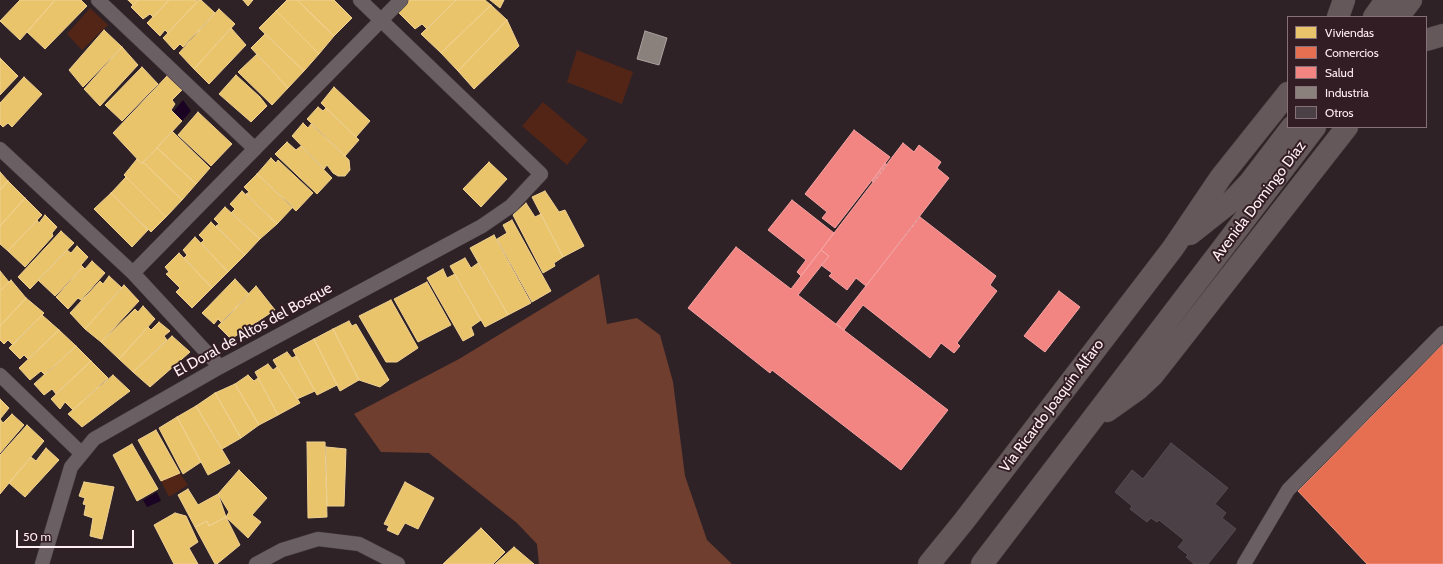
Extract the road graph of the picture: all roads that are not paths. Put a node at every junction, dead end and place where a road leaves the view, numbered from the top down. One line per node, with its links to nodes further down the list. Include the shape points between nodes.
1 (98, 0): 18 (street)
2 (360, 0): 10 (street)
3 (401, 0): 10 (street)
4 (1344, 0): 7 (main road)
5 (1386, 0): 8 (main road)
6 (1411, 0): 9 (main road)
7 (1338, 16)
8 (1375, 16)
9 (1399, 16)
10 (382, 21): 18 (street); 22 (street, El Doral de Altos del Bosque, via 541,174 511,206 482,226)
11 (1443, 35): 12 (main road)
12 (1427, 40)
13 (1287, 94): 19 (main road, via 1221,177)
14 (1291, 128): 19 (main road, Avenida Domingo Díaz, via 1234,200)
15 (1314, 128): 24 (main road, Avenida Domingo Díaz)
16 (1345, 128): 24 (main road, via 1153,374 1138,389)
17 (0, 149): 20 (street)
18 (255, 149): 20 (street)
19 (1173, 248): 29 (main road, Vía Ricardo Joaquín Alfaro)
20 (133, 273): 22 (street)
21 (1443, 333): 31 (street, via 1288,490)
22 (220, 367): 25 (street, El Doral de Altos del Bosque, via 94,438)
23 (0, 375): 25 (street)
24 (1087, 426): 30 (main road)
25 (82, 452): 26 (street, El Doral de Altos del Bosque, via 71,467)
26 (42, 564)
27 (256, 564): 28 (street, via 282,550 318,539 359,544)
28 (398, 564)
29 (929, 564)
30 (982, 564)
31 (1244, 564)

